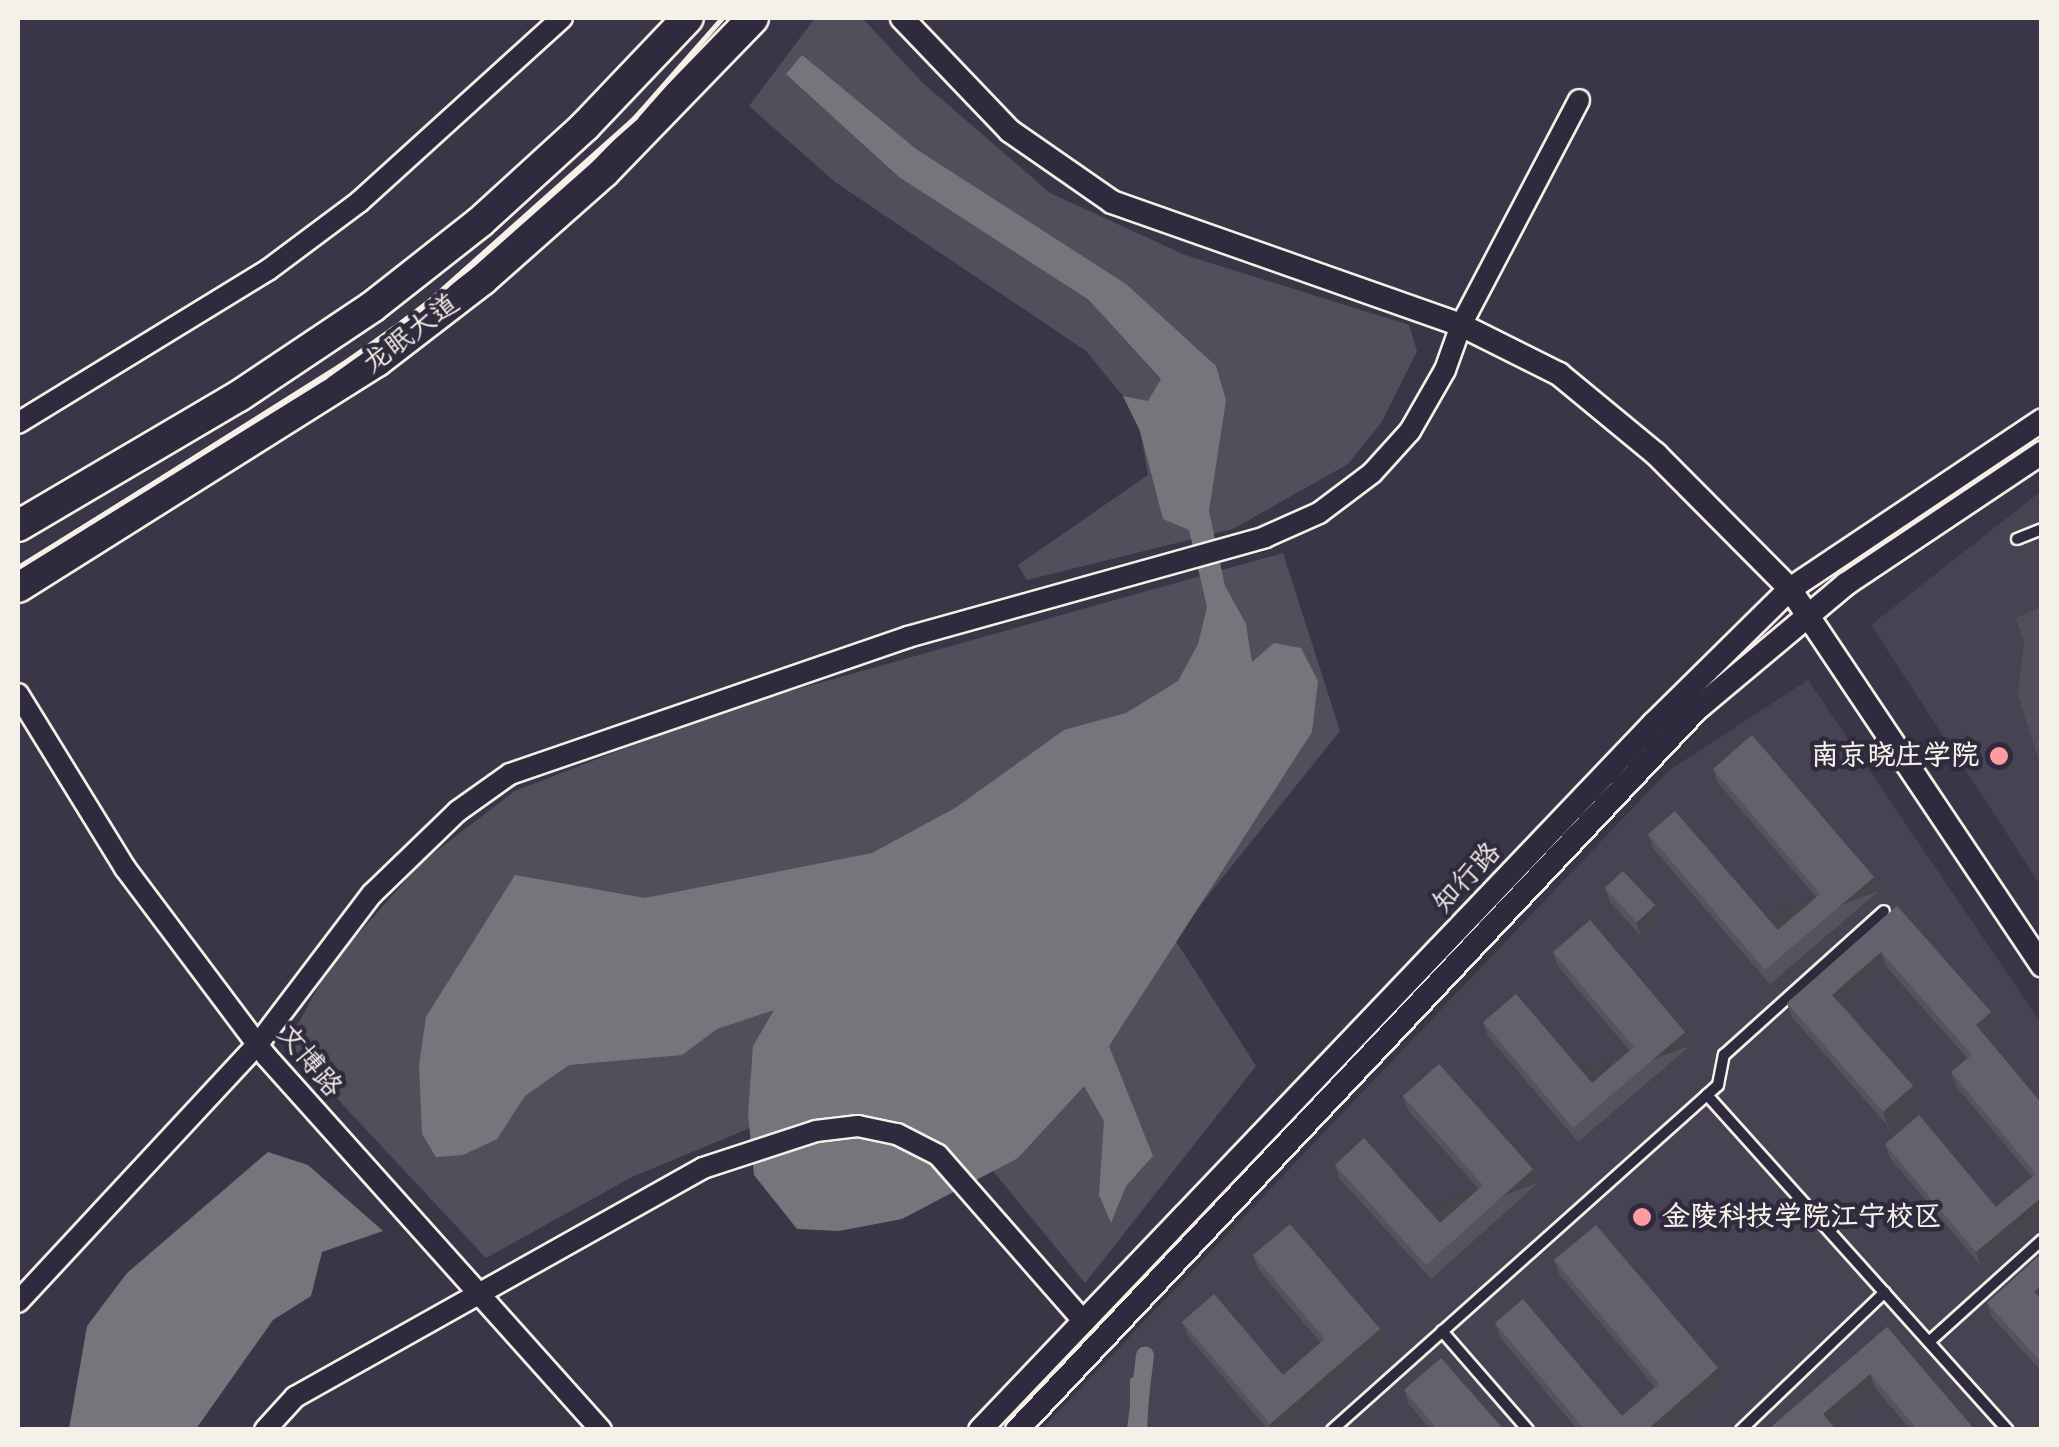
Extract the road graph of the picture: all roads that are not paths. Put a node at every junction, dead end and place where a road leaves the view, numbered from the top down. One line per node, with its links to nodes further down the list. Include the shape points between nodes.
1 (562, 18): 8 (street, via 344,213 268,270)
2 (688, 18): 10 (main road, 龙眠大道, via 506,198 372,306 239,396)
3 (753, 18): 13 (main road, 龙眠大道, via 604,172 482,280 377,361)
4 (902, 18): 6 (street, via 1010,131 1112,202)
5 (1579, 100): 6 (street)
6 (1461, 325): 14 (street, via 1558,374 1656,454); 19 (street, via 1410,432 1319,513 1185,562 908,637 510,774 458,811 372,894)
7 (2042, 420): 14 (street, 知行路)
8 (18, 422)
9 (2042, 453): 15 (street, 知行路)
10 (18, 526)
11 (2042, 529): 12 (lane)
12 (2017, 540)
13 (18, 587)
14 (1790, 589): 15 (street); 25 (street, 知行路)
15 (1808, 613): 18 (street); 31 (street, 知行路, via 1674,732 1587,832)
16 (18, 694): 19 (street, 文博路, via 125,868)
17 (1884, 911): 20 (lane, via 1724,1055 1718,1085)
18 (2042, 966)
19 (258, 1044): 23 (street, 文博路); 24 (street)
20 (1706, 1096): 22 (lane); 26 (lane)
21 (2042, 1240): 27 (lane)
22 (1884, 1292): 27 (lane); 34 (lane)
23 (480, 1298): 25 (street, via 703,1168 755,1146 858,1126 897,1134 938,1155); 28 (street, via 296,1397); 29 (street, 文博路)
24 (18, 1302)
25 (1084, 1322): 30 (street, 知行路)
26 (1442, 1331): 32 (lane); 33 (lane)
27 (1929, 1342): 35 (lane)
28 (265, 1430)
29 (601, 1430)
30 (980, 1430)
31 (1017, 1430)
32 (1332, 1430)
33 (1528, 1430)
34 (1741, 1430)
35 (2008, 1430)

